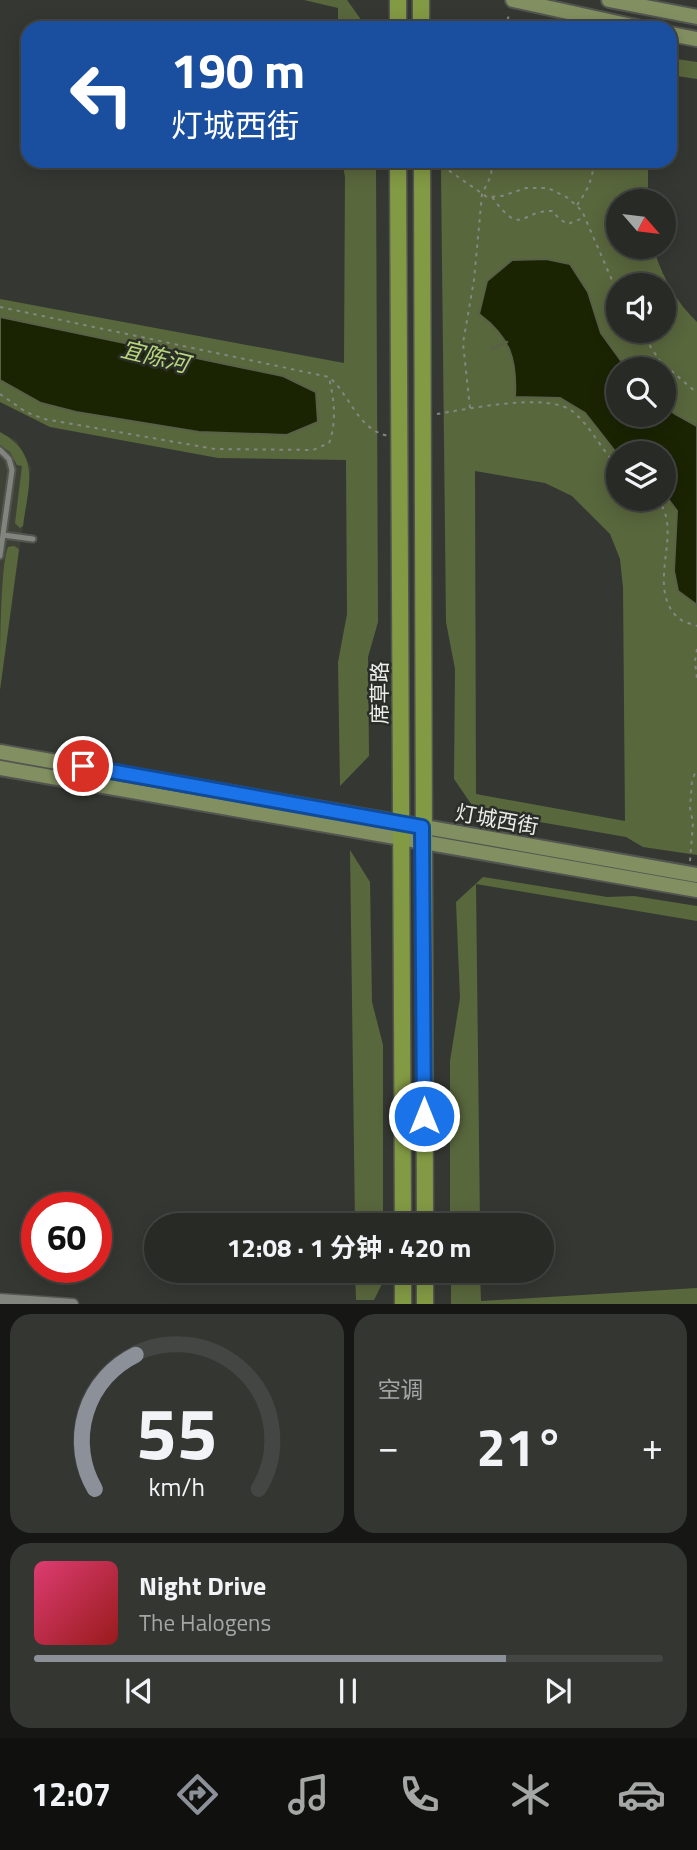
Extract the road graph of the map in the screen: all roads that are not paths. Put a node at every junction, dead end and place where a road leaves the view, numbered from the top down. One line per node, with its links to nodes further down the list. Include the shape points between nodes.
1 (398, 0): 6 (main road)
2 (421, 0): 7 (main road)
3 (514, 0): 8 (street)
4 (609, 0): 5 (street)
5 (697, 17)
6 (398, 21)
7 (421, 21)
8 (609, 21)
9 (677, 35): 10 (street)
10 (697, 39)
11 (398, 168): 19 (main road, 席草路)
12 (422, 168): 20 (main road, 席草路)
13 (0, 450): 14 (lane, via 12,470)
14 (2, 537): 15 (lane); 16 (lane)
15 (33, 539)
16 (0, 556)
17 (0, 752): 19 (street, 灯城西街)
18 (0, 768): 19 (street, 灯城西街)
19 (400, 832): 20 (street, 灯城西街); 23 (main road, 席草路)
20 (423, 836): 21 (street, 灯城西街); 22 (street, 灯城西街); 24 (main road, 席草路)
21 (693, 874)
22 (697, 890)
23 (403, 1213)
24 (425, 1213)
25 (403, 1283): 29 (main road)
26 (425, 1283): 30 (main road)
27 (0, 1299): 28 (street)
28 (73, 1304)
29 (403, 1304)
30 (425, 1304)

